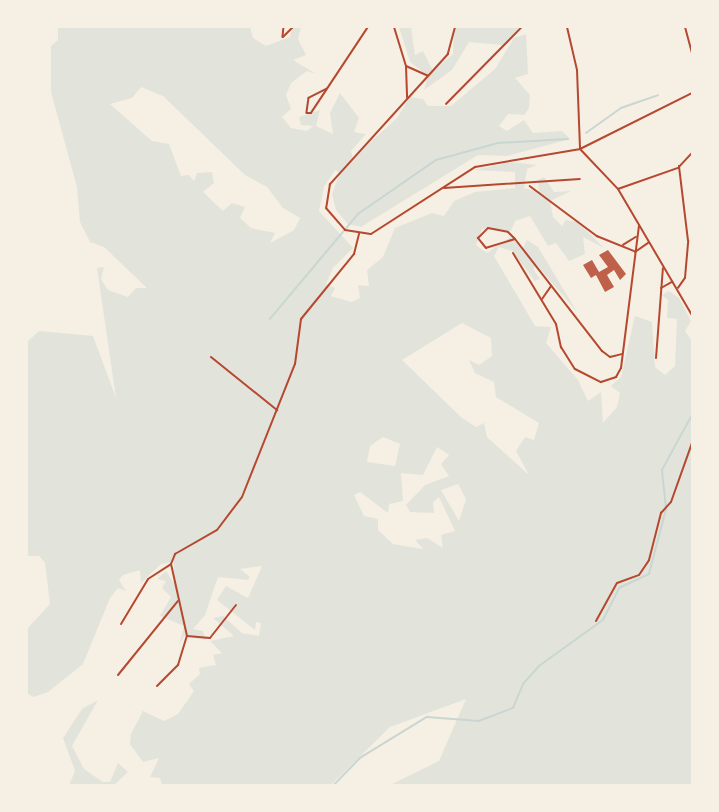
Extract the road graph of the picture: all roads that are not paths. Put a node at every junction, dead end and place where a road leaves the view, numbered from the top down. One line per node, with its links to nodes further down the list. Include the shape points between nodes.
1 (284, 27): 2 (lane, via 283,38)
2 (293, 27)
3 (368, 27): 12 (lane)
4 (394, 27): 10 (street)
5 (454, 27): 11 (street, via 448,54)
6 (522, 27): 15 (lane)
7 (567, 27): 16 (street, via 577,70)
8 (685, 27): 9 (street)
9 (692, 53)
10 (406, 66): 11 (street); 14 (street)
11 (428, 76): 14 (street)
12 (327, 89): 12 (lane, via 311,113 307,113 309,98)
13 (692, 93): 16 (street)
14 (407, 98): 24 (street, via 338,172 326,195 330,217)
15 (446, 104)
16 (580, 149): 21 (street, via 488,161); 22 (street)
17 (692, 153): 18 (lane)
18 (679, 168): 22 (lane); 35 (lane, via 688,241 685,278)
19 (580, 179): 20 (lane)
20 (528, 185): 21 (lane); 28 (lane, via 597,236)
21 (444, 188): 24 (street, via 396,221)
22 (618, 189): 23 (street)
23 (639, 225): 25 (street); 27 (street)
24 (359, 234): 41 (street, via 354,254 301,319 295,364)
25 (637, 237): 28 (lane); 29 (street)
26 (515, 239): 26 (street, via 488,228 478,238 486,248); 33 (street)
27 (648, 243): 29 (street); 31 (street)
28 (622, 245): 29 (lane)
29 (635, 252): 38 (street)
30 (513, 253): 36 (street)
31 (663, 268): 32 (street); 34 (street)
32 (673, 282): 34 (street); 35 (street)
33 (551, 286): 36 (street); 38 (street, via 602,351 610,357)
34 (661, 288): 40 (street)
35 (677, 288): 37 (street)
36 (542, 298): 38 (street, via 561,347 585,379 601,382 616,377)
37 (692, 315)
38 (621, 354)
39 (211, 357): 41 (street)
40 (656, 358)
41 (277, 410): 43 (street, via 230,514 217,530 175,554)
42 (692, 443): 46 (street, via 669,505 663,511 645,568 617,583)
43 (171, 564): 44 (street); 47 (street, via 148,579)
44 (178, 601): 48 (street); 49 (street)
45 (236, 605): 48 (street, via 210,638)
46 (596, 621)
47 (121, 624)
48 (187, 636): 50 (street, via 178,665)
49 (118, 675)
50 (157, 686)

